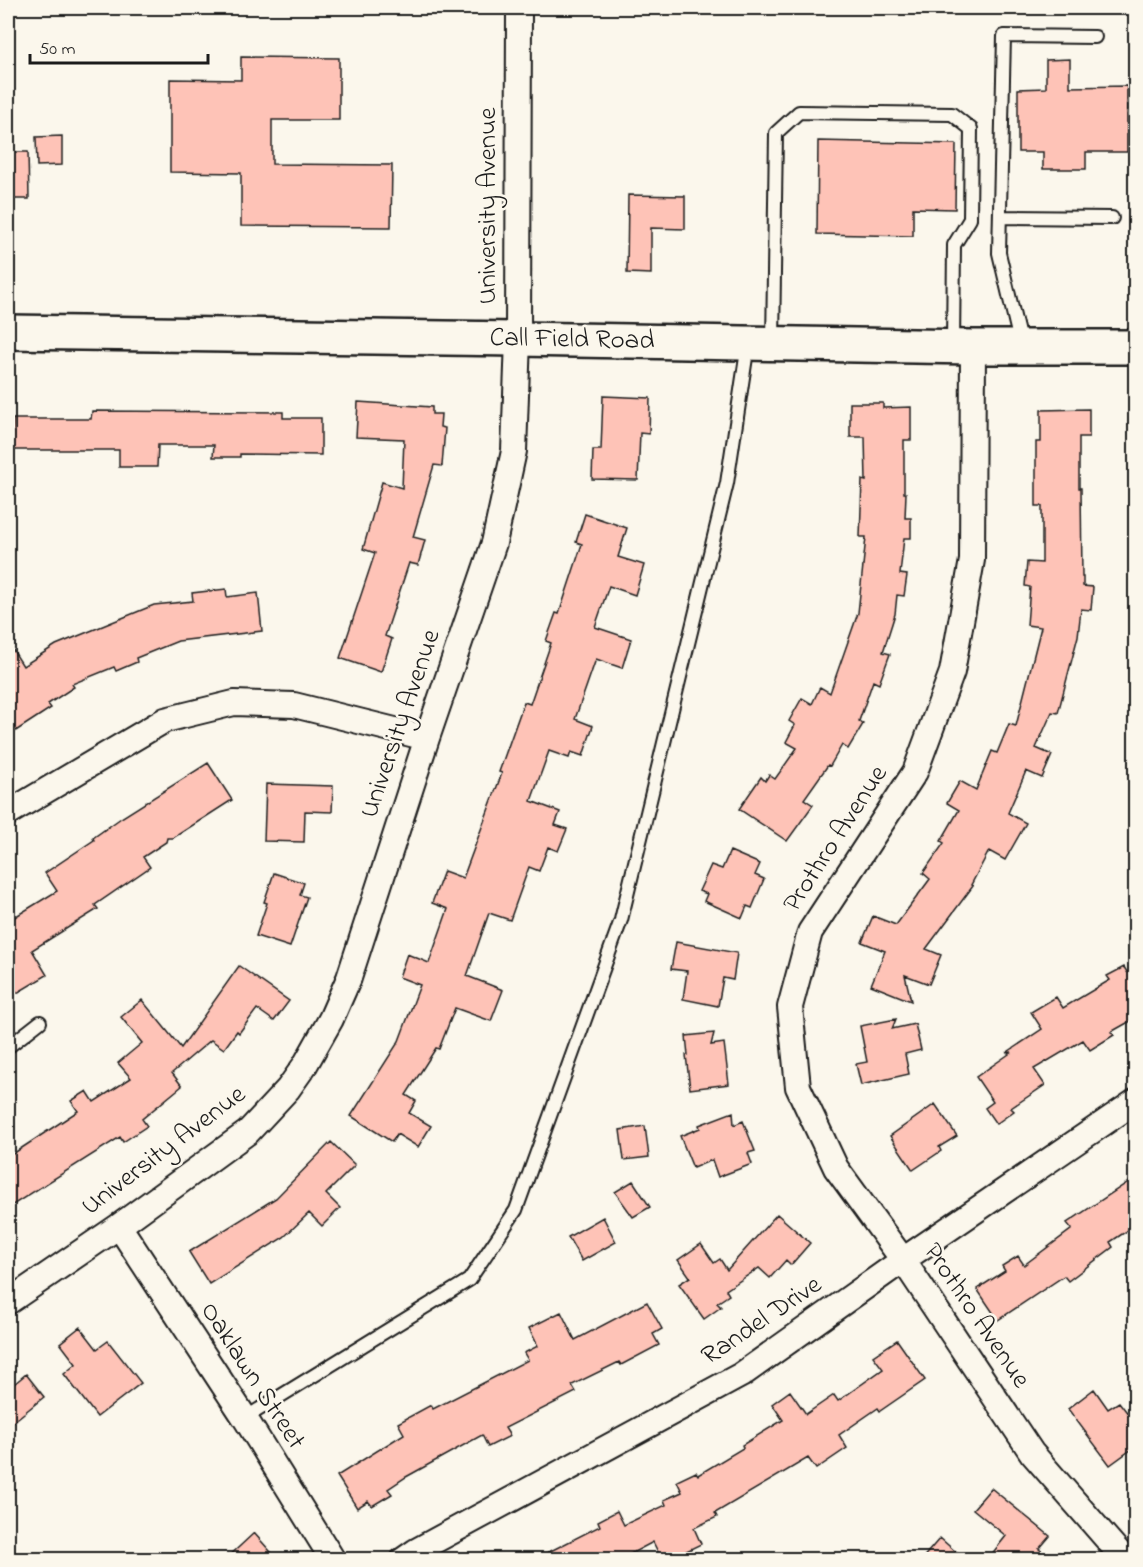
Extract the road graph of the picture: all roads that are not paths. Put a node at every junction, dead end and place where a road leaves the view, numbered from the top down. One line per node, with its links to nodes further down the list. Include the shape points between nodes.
1 (519, 8): 6 (street, University Avenue)
2 (1095, 37): 3 (lane, via 1004,36)
3 (1000, 218): 4 (lane); 9 (lane, via 999,253)
4 (1112, 218)
5 (8, 332): 6 (main road, Call Field Road)
6 (518, 339): 7 (main road, Call Field Road); 11 (street, University Avenue, via 514,451 494,543)
7 (761, 343): 8 (main road, Call Field Road); 8 (lane, via 776,133 799,112 952,114 971,129 970,219 954,245); 19 (lane, via 621,920 516,1210 469,1280)
8 (963, 347): 9 (main road, Call Field Road); 17 (street, Prothro Avenue, via 972,560 952,672 915,772 810,932 789,1007 798,1087 836,1168)
9 (1021, 347): 10 (main road, Call Field Road)
10 (1136, 347)
11 (427, 738): 12 (street, via 294,705 234,703 165,720); 16 (street, University Avenue, via 350,978 305,1065 248,1132)
12 (8, 813)
13 (40, 1022): 14 (lane)
14 (8, 1047)
15 (1136, 1101): 17 (street, Randel Drive)
16 (118, 1226): 18 (street, University Avenue); 19 (street, Oaklawn Street)
17 (903, 1260): 20 (street, Prothro Avenue, via 1032,1454); 22 (street, Randel Drive, via 741,1375)
18 (8, 1302)
19 (245, 1418): 21 (street, Oaklawn Street)
20 (1124, 1552)
21 (333, 1560)
22 (403, 1560)

